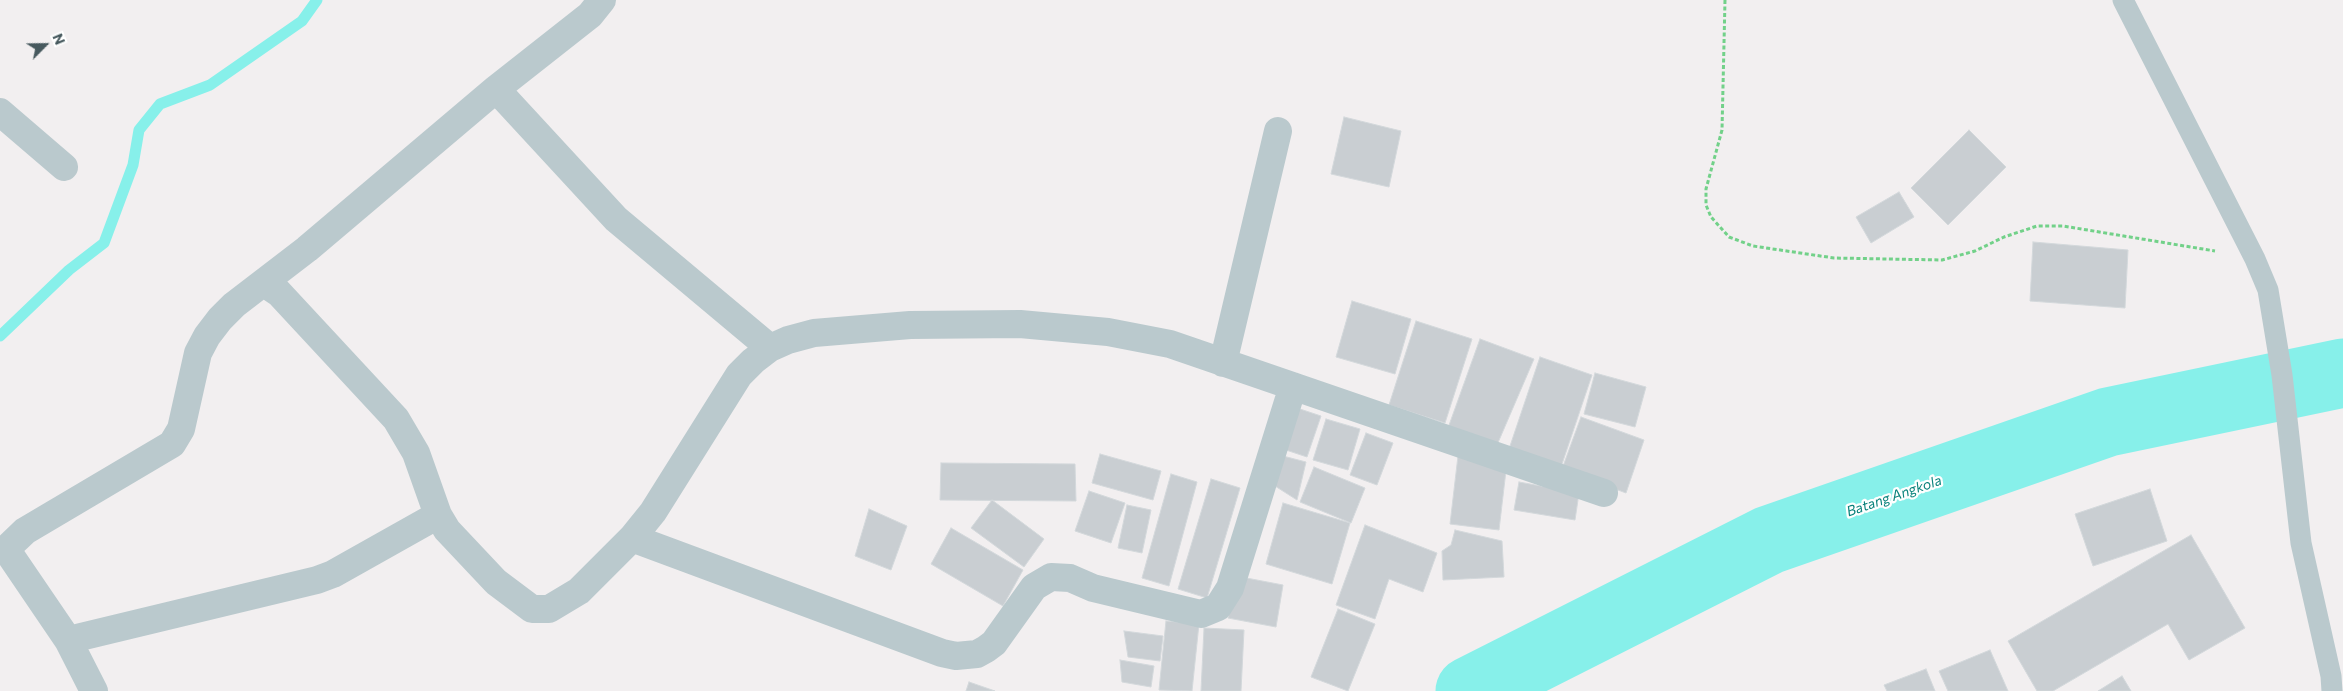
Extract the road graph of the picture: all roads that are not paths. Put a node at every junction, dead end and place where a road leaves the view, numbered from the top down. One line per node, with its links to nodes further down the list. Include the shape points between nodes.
1 (602, 0): 3 (street, via 590,16)
2 (2123, 0): 17 (lane, via 2256,259 2268,290 2301,543)
3 (496, 89): 7 (street); 8 (street, via 616,219)
4 (0, 112): 6 (street)
5 (1278, 131): 9 (street)
6 (64, 167)
7 (264, 283): 12 (street, via 278,293 396,419 416,453); 14 (street, via 234,305 207,336 191,378 181,429 172,444 25,531)
8 (770, 348): 9 (street, via 814,333 910,325 1020,324 1108,332 1170,344); 13 (street, via 740,375 658,504)
9 (1223, 363): 10 (street)
10 (1293, 386): 11 (street); 13 (street, via 1230,588 1218,607 1200,614 1093,588 1070,578 1051,577 1034,588 986,650 956,656)
11 (1604, 493)
12 (438, 515): 13 (street, via 496,582 526,606 540,610 549,609 579,591); 15 (street, via 333,574 316,580)
13 (632, 538)
14 (3, 552): 15 (street)
15 (68, 640): 16 (street)
16 (94, 691)
17 (2332, 691)

